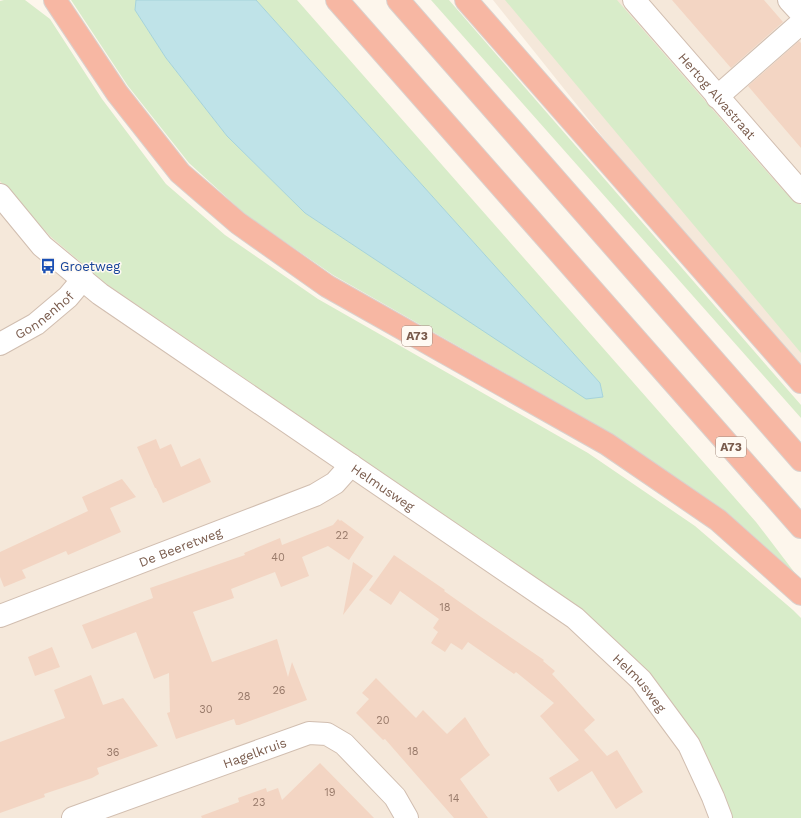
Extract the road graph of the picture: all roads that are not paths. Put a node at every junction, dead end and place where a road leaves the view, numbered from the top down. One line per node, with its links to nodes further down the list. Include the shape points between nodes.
1 (55, 0): 18 (highway, A73, via 117,93 180,173 238,223 328,286 607,444 718,520)
2 (337, 0): 17 (highway, A73)
3 (398, 0): 15 (highway)
4 (466, 0): 14 (highway)
5 (634, 0): 9 (street, Hertog Alvastraat)
6 (789, 0): 7 (street)
7 (801, 13)
8 (801, 23): 9 (street)
9 (717, 96): 10 (street, Hertog Alvastraat)
10 (801, 192)
11 (0, 195): 12 (street, Helmusweg, via 42,246)
12 (83, 279): 13 (street, Gonnenhof, via 68,297 36,324); 16 (street, Helmusweg, via 100,294)
13 (0, 344)
14 (801, 382)
15 (801, 460)
16 (351, 465): 19 (street, De Beeretweg, via 335,483 315,495); 22 (street, Helmusweg, via 575,618 641,680 689,745)
17 (801, 527)
18 (801, 594)
19 (0, 616)
20 (73, 818): 21 (street, Hagelkruis, via 309,733 327,734 344,744 395,797)
21 (407, 818)
22 (721, 818)

